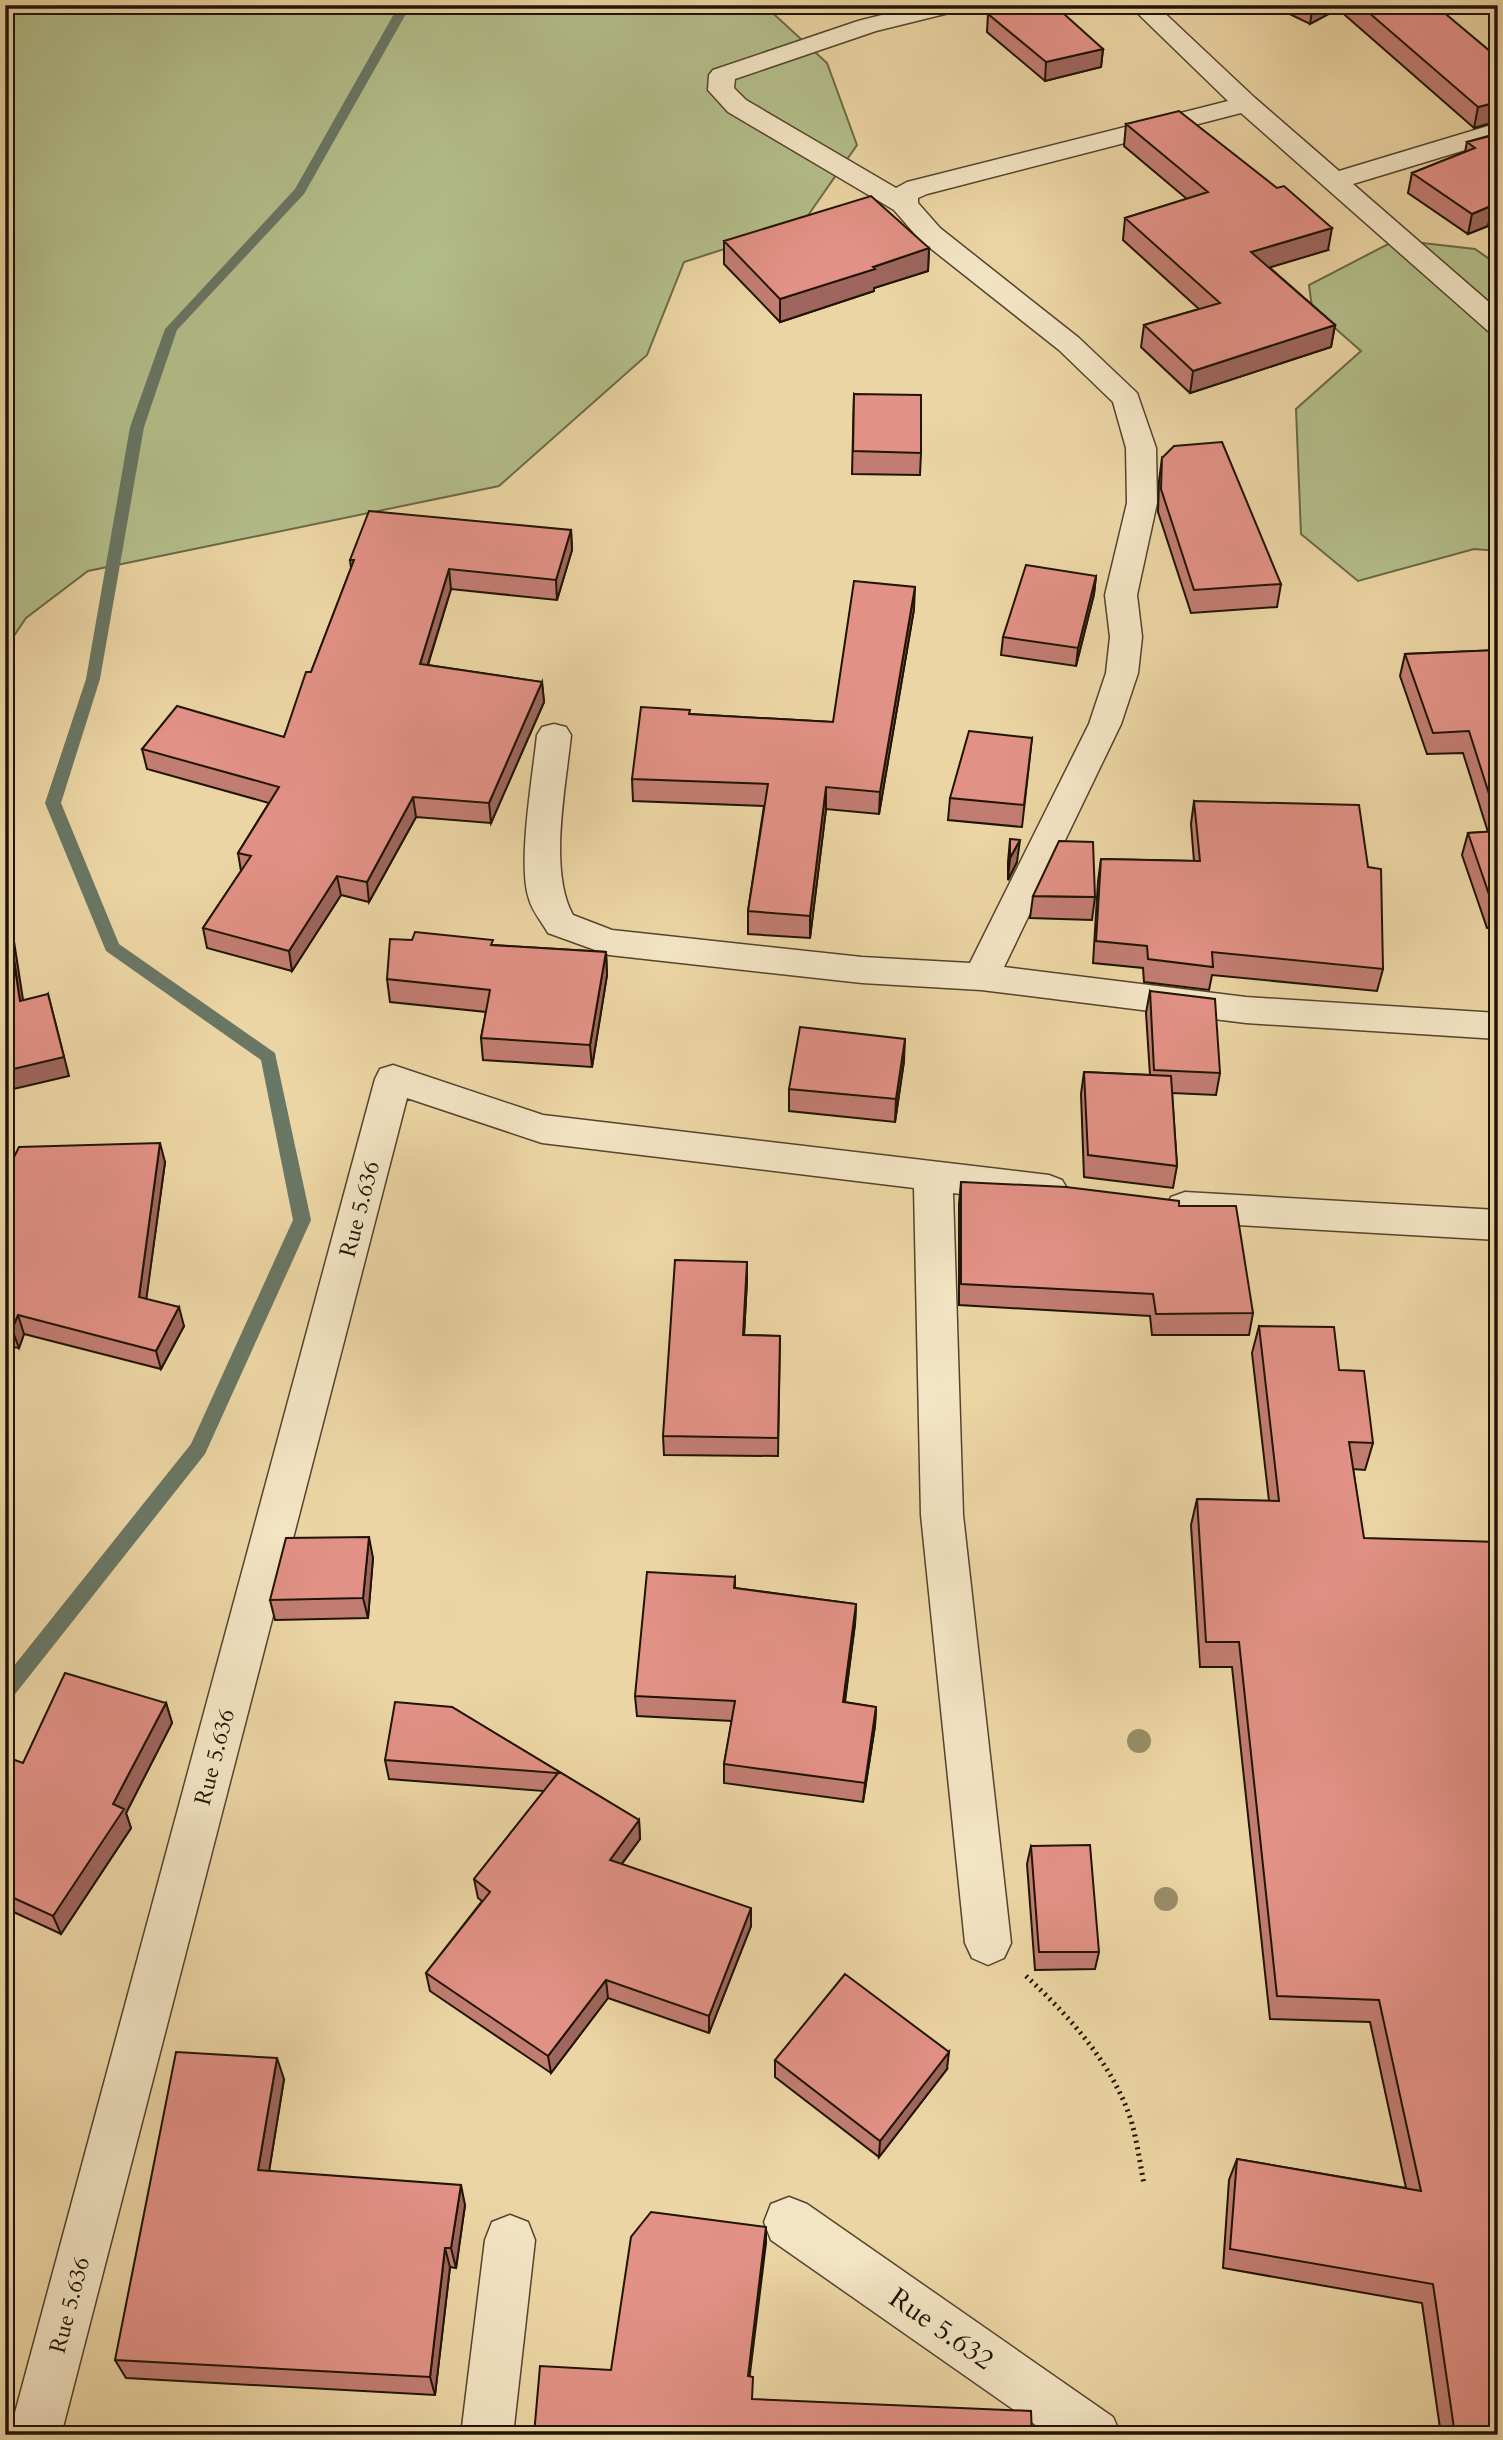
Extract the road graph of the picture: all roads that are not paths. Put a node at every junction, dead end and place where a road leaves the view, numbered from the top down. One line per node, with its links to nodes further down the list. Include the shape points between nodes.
1 (952, 5): 6 (street, via 867,26 722,75 721,90 737,106)
2 (1141, 5): 3 (street)
3 (1246, 104): 5 (street); 6 (street, via 916,188 905,194)
4 (1498, 131): 5 (street)
5 (1335, 181): 7 (street)
6 (904, 204): 9 (street, via 930,234 1069,344 1127,399 1141,448 1142,503 1121,595 1126,637 1122,673 1105,724)
7 (1498, 325)
8 (554, 735): 9 (street, via 542,861 546,899 561,924 609,942 862,970)
9 (981, 977): 10 (street, via 1246,1010)
10 (1498, 1026)
11 (933, 1176): 12 (street); 15 (street, via 942,1514); 18 (street, Rue 5.636, via 542,1129 393,1079)
12 (1077, 1193)
13 (1153, 1203): 14 (street)
14 (1498, 1226)
15 (988, 1943)
16 (789, 2222): 20 (street, Rue 5.632)
17 (510, 2240): 19 (street)
18 (35, 2435)
19 (487, 2435)
20 (1095, 2435)

